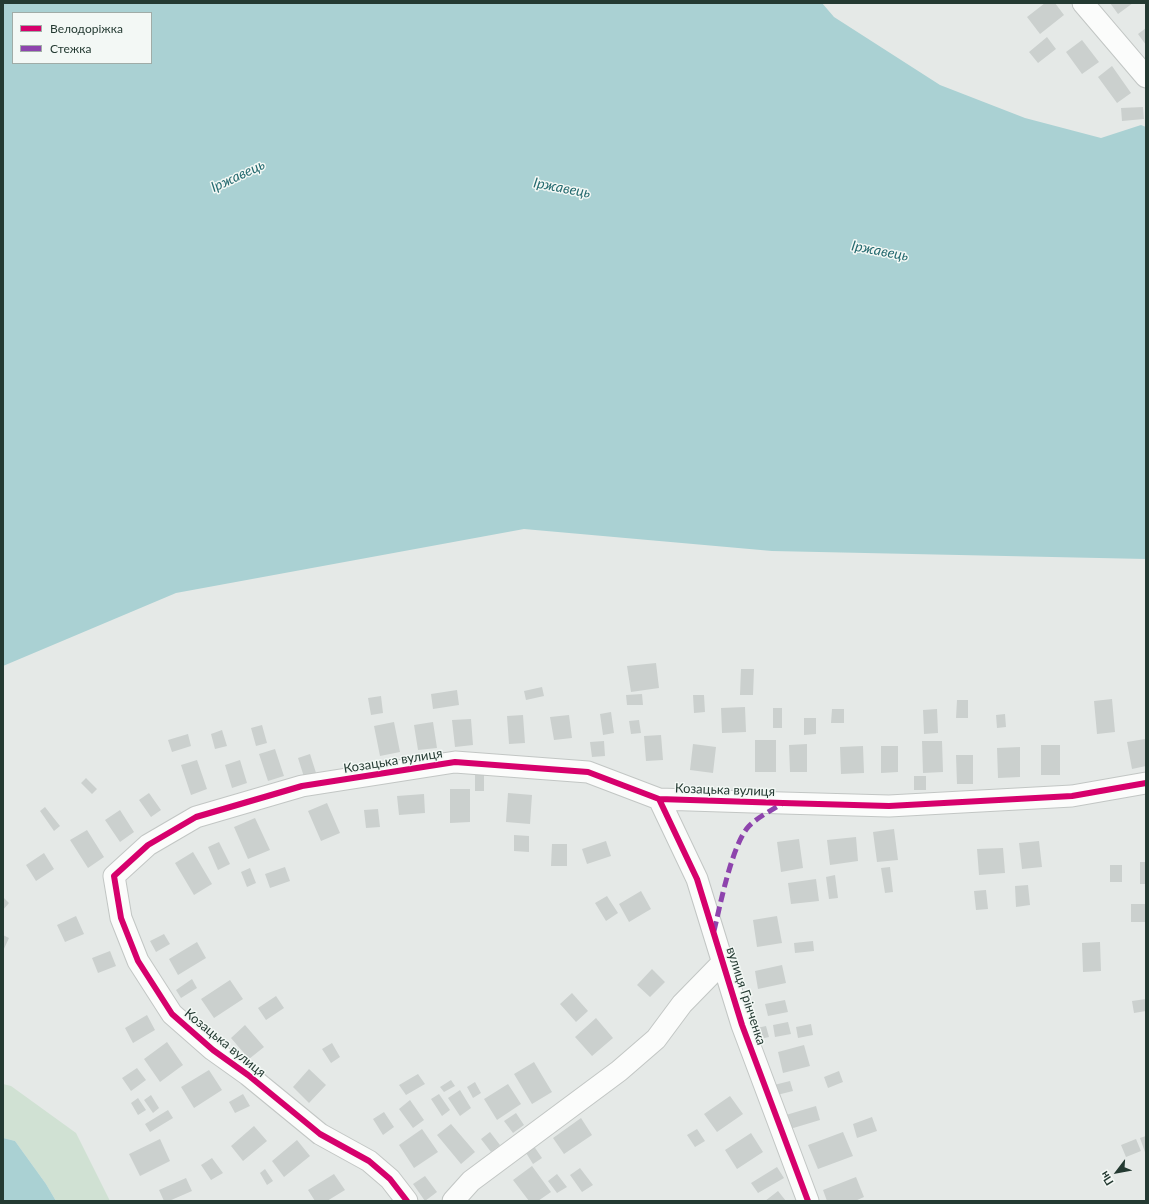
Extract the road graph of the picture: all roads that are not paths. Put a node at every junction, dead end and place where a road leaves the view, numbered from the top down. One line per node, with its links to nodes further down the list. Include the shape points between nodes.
1 (1083, 3): 2 (street)
2 (1146, 77)
3 (1146, 783): 4 (street, Козацька вулиця, via 1072,796 889,806)
4 (659, 799): 5 (street, вулиця Грінченка, via 697,880); 6 (street, Козацька вулиця, via 588,772 455,762 302,786 196,817 148,845 114,876 121,918 138,961 172,1014 213,1050 320,1134 369,1161 390,1179)
5 (722, 963): 7 (street, вулиця Грінченка, via 682,1004 656,1039 619,1071 471,1181); 8 (street, вулиця Грінченка)
6 (407, 1201)
7 (453, 1201)
8 (808, 1201)

